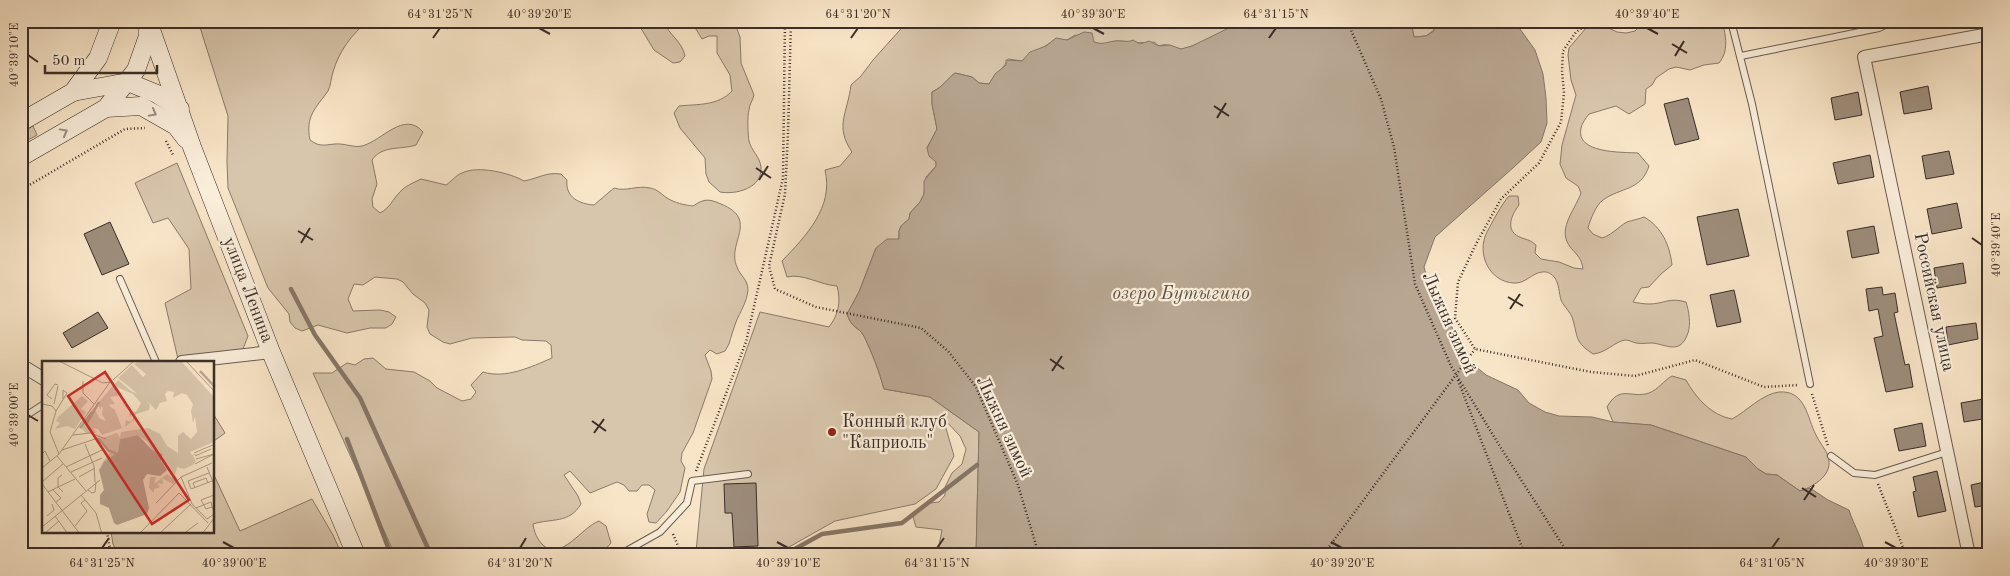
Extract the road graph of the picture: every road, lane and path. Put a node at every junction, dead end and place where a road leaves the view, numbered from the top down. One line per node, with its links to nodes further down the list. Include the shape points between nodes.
1 (112, 21): 12 (street, via 98,58)
2 (785, 21): 37 (path, via 783,178 746,342)
3 (791, 21): 44 (path, Лыжня зимой, via 784,194 769,266 775,289 816,308 921,328 948,350 976,386 1018,485)
4 (1347, 21): 28 (path, Лыжня зимой, via 1381,99 1394,147 1415,284)
5 (1593, 21): 23 (path, via 1576,32 1563,51 1561,122 1539,163 1501,198 1458,282 1455,318)
6 (1731, 21): 10 (lane)
7 (1894, 21): 10 (lane, via 1879,28)
8 (148, 22): 11 (street, via 148,36 136,70); 14 (street, улица Ленина)
9 (1989, 34): 33 (street, Российская улица, via 1864,57)
10 (1741, 56): 30 (lane)
11 (128, 82): 12 (street); 13 (street); 14 (street, via 157,94)
12 (73, 92): 15 (street)
13 (106, 108): 18 (street, one-way to 18, via 141,106 176,126); 20 (street, one-way to 13)
14 (180, 109): 18 (street, улица Ленина)
15 (21, 122)
16 (150, 130): 21 (path, via 125,128)
17 (164, 137): 19 (path)
18 (192, 147): 24 (street, улица Ленина)
19 (172, 155)
20 (21, 156)
21 (21, 190)
22 (120, 279): 25 (lane)
23 (1474, 349): 28 (path); 30 (path, via 1591,372 1635,376 1694,360 1764,387)
24 (271, 352): 26 (street); 41 (street, улица Ленина)
25 (156, 361)
26 (191, 361)
27 (21, 365): 29 (street)
28 (1456, 374): 45 (path); 46 (path); 47 (path, Лыжня зимой)
29 (42, 378)
30 (1810, 384): 34 (path)
31 (42, 405): 32 (lane)
32 (21, 419)
33 (1947, 452): 36 (lane); 49 (street, Российская улица)
34 (1831, 456): 36 (lane, via 1854,473)
35 (748, 474): 37 (lane)
36 (1875, 476): 48 (path)
37 (692, 481): 42 (lane, via 687,503 660,532)
38 (107, 534): 40 (path)
39 (678, 546): 43 (path)
40 (111, 555)
41 (356, 555)
42 (619, 555)
43 (680, 555)
44 (1039, 555)
45 (1323, 555)
46 (1524, 555)
47 (1569, 555)
48 (1906, 555)
49 (1968, 555)

